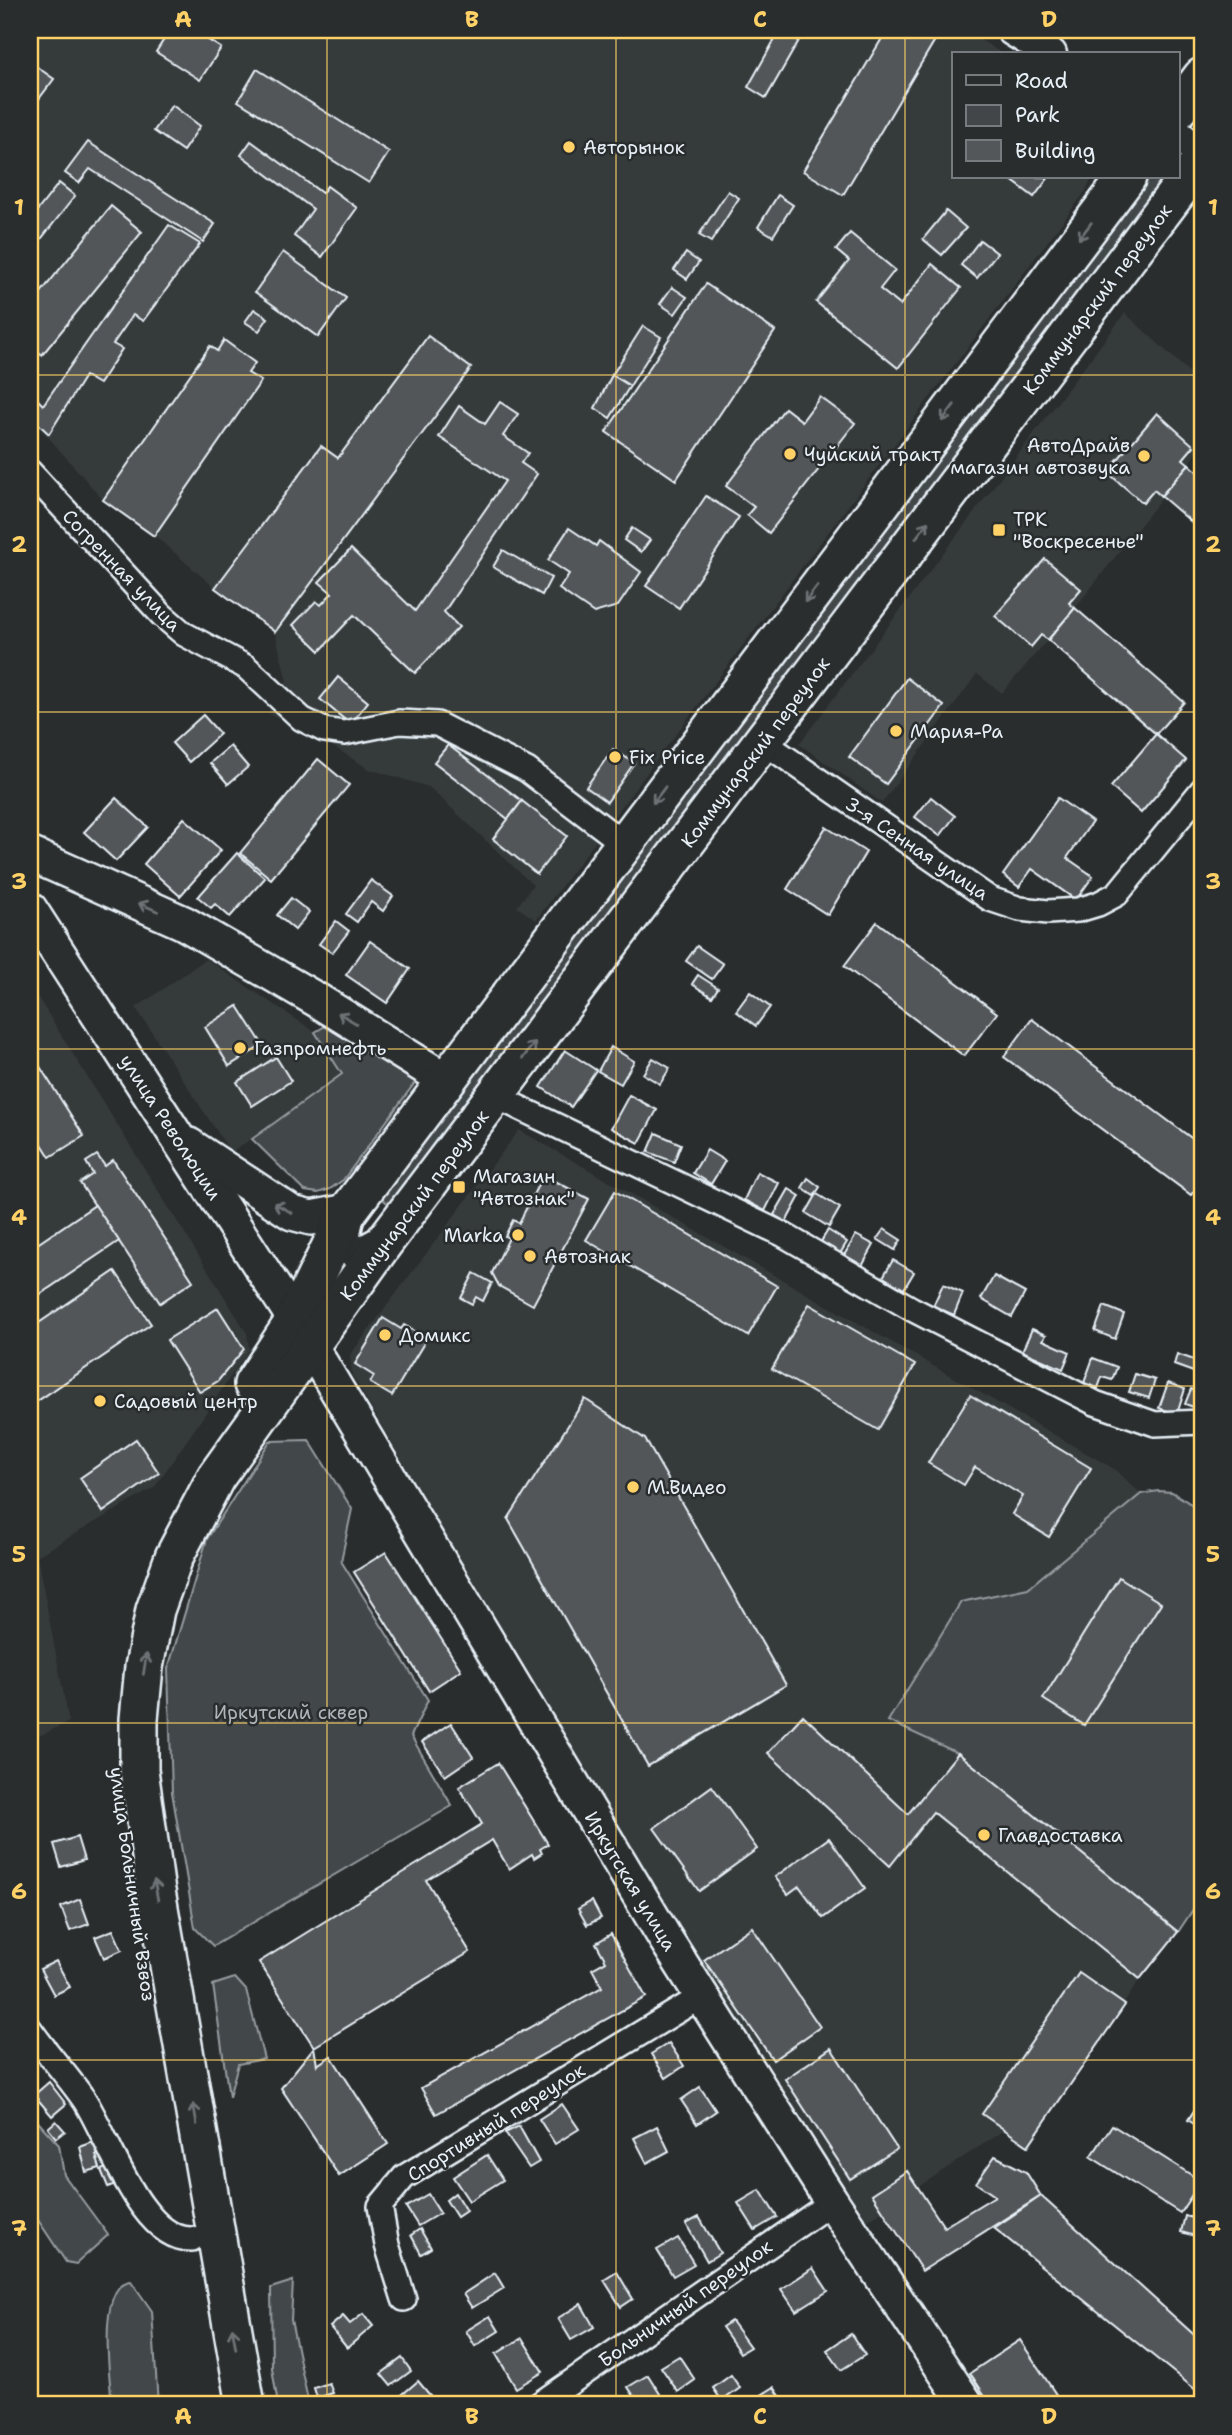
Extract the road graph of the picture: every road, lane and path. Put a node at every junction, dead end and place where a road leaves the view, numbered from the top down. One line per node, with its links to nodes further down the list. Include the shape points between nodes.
1 (1012, 30): 2 (street)
2 (1048, 52)
3 (1202, 77): 4 (main road)
4 (1180, 106)
5 (1180, 137): 6 (street)
6 (1202, 157): 9 (main road, Коммунарский переулок, one-way to 6)
7 (1125, 178): 11 (main road, Коммунарский переулок, one-way to 11)
8 (30, 472): 11 (street, Согренная улица, via 162,615 184,634 246,667 302,719 344,733 399,722 437,724 527,770)
9 (762, 741): 10 (street, 3-я Сенная улица, via 990,899 1020,909 1078,910 1117,894); 15 (main road, Коммунарский переулок, one-way to 9)
10 (1202, 790)
11 (623, 842): 14 (main road, Коммунарский переулок)
12 (30, 854): 14 (main road, one-way to 12, via 194,929)
13 (30, 909): 16 (main road, улица Революции)
14 (446, 1080): 17 (main road, Коммунарский переулок)
15 (495, 1096): 18 (main road, Коммунарский переулок); 20 (street, via 784,1235 912,1309 1096,1403 1155,1424)
16 (178, 1138): 17 (main road, one-way to 16, via 311,1218 292,1213); 19 (main road, улица Революции)
17 (348, 1211): 18 (main road, via 343,1235 348,1248 361,1254); 19 (main road, Коммунарский переулок)
18 (385, 1241): 19 (main road, Коммунарский переулок)
19 (303, 1333): 21 (main road, Иркутская улица); 24 (main road, улица Больничный Взвоз, via 271,1360 195,1463 168,1510 131,1604 119,1663 114,1718 120,1816); 27 (main road, улица Больничный Взвоз, one-way to 19, via 153,1873 139,1770 139,1719 155,1610 184,1536)
20 (1202, 1422)
21 (702, 1996): 23 (main road, Иркутская улица); 25 (street, Спортивный переулок, via 404,2177 380,2206)
22 (30, 2029): 24 (street, via 84,2101 136,2196 158,2225 174,2237)
23 (832, 2202): 28 (street, Больничный переулок); 29 (main road, Иркутская улица)
24 (192, 2239): 26 (main road, улица Больничный Взвоз)
25 (404, 2299)
26 (221, 2405)
27 (246, 2405)
28 (538, 2405)
29 (967, 2405)

